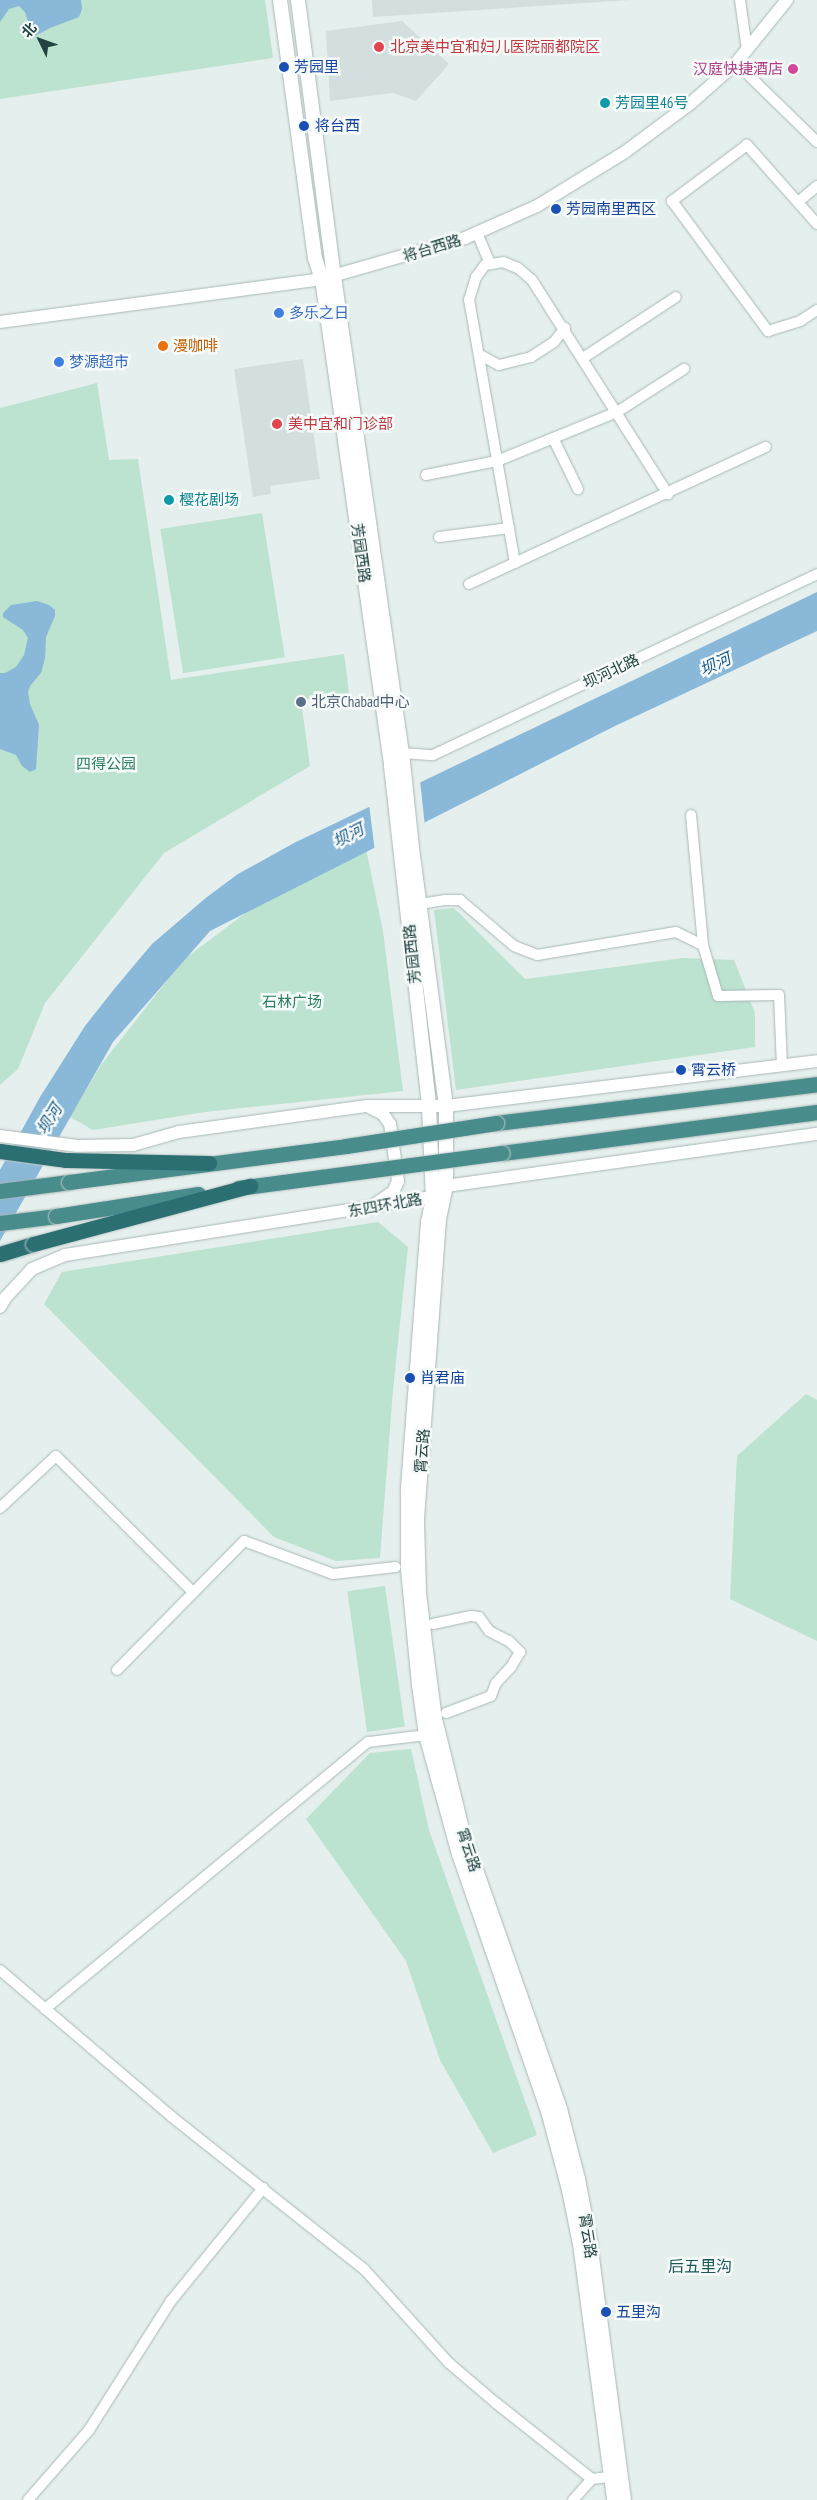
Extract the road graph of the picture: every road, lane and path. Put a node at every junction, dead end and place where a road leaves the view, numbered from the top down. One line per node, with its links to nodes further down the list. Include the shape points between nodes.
1 (280, 0): 13 (main road, 芳园西路, via 315,258)
2 (298, 0): 13 (main road, 芳园西路)
3 (740, 0): 5 (street)
4 (787, 0): 5 (street, 将台西路)
5 (747, 50): 6 (street, 将台西路)
6 (736, 63): 7 (street); 11 (street, 将台西路, via 691,104 625,152 537,206)
7 (817, 142)
8 (817, 186): 9 (street)
9 (798, 202): 10 (street); 15 (street, via 747,145 672,201 768,331)
10 (817, 224)
11 (477, 233): 12 (street); 13 (street, 将台西路)
12 (490, 264): 17 (street, via 502,262 518,268 532,280); 18 (street, via 485,265 476,277 468,300)
13 (328, 277): 16 (street, 将台西路); 33 (main road, 芳园西路)
14 (676, 297): 19 (street)
15 (817, 310)
16 (0, 322)
17 (564, 328): 18 (street, via 554,342 531,357 499,365); 19 (street)
18 (480, 354): 24 (street)
19 (583, 358): 21 (street)
20 (684, 369): 21 (street)
21 (617, 412): 22 (street); 27 (street)
22 (553, 438): 24 (street); 26 (street)
23 (766, 447): 27 (street)
24 (497, 461): 25 (street); 28 (street)
25 (426, 475)
26 (578, 489)
27 (668, 494): 30 (street)
28 (509, 528): 29 (street); 30 (street)
29 (439, 537)
30 (516, 563): 32 (street)
31 (817, 574): 33 (street, 坝河北路, via 433,755)
32 (469, 584)
33 (399, 760): 35 (main road, 芳园西路)
34 (690, 815): 37 (street)
35 (406, 851): 36 (main road, 芳园西路); 43 (main road, 芳园西路)
36 (420, 904): 37 (street, via 460,900 514,946 537,955 676,932); 42 (main road, 芳园西路)
37 (703, 945): 39 (street, via 718,996 779,995)
38 (817, 1061): 39 (street)
39 (782, 1066): 42 (street)
40 (817, 1084): 48 (highway, bridge)
41 (367, 1106): 43 (street); 46 (street, via 179,1132 133,1145 76,1146); 53 (street, via 383,1114 390,1124 398,1181 393,1192)
42 (446, 1106): 43 (street); 50 (main road, 芳园西路)
43 (430, 1107): 52 (main road, 芳园西路)
44 (817, 1112): 49 (highway, bridge)
45 (817, 1134): 50 (street)
46 (0, 1136)
47 (0, 1151): 48 (highway, bridge, via 66,1160)
48 (209, 1164): 51 (highway, bridge)
49 (250, 1186): 54 (highway, bridge); 55 (highway, bridge)
50 (446, 1186): 52 (street, 东四环北路); 67 (main road, 霄云路, via 438,1218 417,1522 426,1651 435,1719 463,1833 560,2109 578,2180 590,2242)
51 (0, 1191)
52 (433, 1197): 53 (street, 东四环北路); 63 (main road, 霄云路, via 428,1222 409,1471 407,1554 412,1633)
53 (370, 1208): 56 (street, 东四环北路, via 65,1255 32,1270)
54 (0, 1223)
55 (0, 1254)
56 (0, 1307)
57 (0, 1508): 59 (street, via 56,1456)
58 (396, 1567): 59 (street, via 333,1574 244,1540)
59 (193, 1592): 61 (street)
60 (433, 1624): 62 (street, via 479,1617 489,1631 510,1642 520,1652 512,1667 496,1683 492,1696)
61 (116, 1670)
62 (446, 1713)
63 (426, 1735): 65 (street, via 368,1742); 67 (main road, 霄云路, via 459,1854 548,2111 569,2190)
64 (0, 1970): 65 (street)
65 (45, 2009): 66 (street, via 172,2117)
66 (263, 2188): 68 (street, via 364,2269 449,2363); 69 (street, via 171,2301 89,2430)
67 (616, 2476): 68 (street); 71 (main road, 霄云路); 72 (main road, 霄云路)
68 (592, 2479): 70 (street)
69 (28, 2500)
70 (573, 2500)
71 (614, 2500)
72 (624, 2500)

